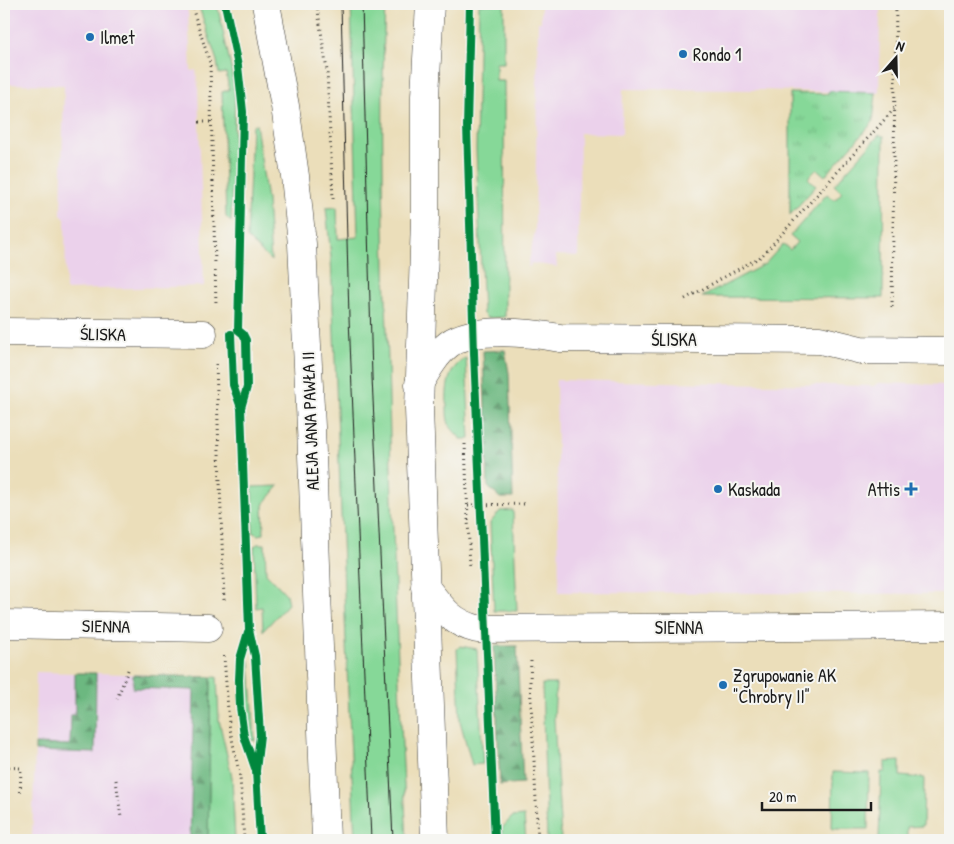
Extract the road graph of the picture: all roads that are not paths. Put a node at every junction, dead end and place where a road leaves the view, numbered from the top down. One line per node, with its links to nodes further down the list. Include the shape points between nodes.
1 (266, 4): 11 (main road, ALEJA JANA PAWŁA II, via 285,106 302,244)
2 (430, 4): 6 (main road)
3 (4, 332): 4 (main road, ŚLISKA)
4 (209, 334)
5 (950, 351): 6 (main road, ŚLISKA, via 861,350 820,340 560,338 529,333 483,334 466,336 450,343 434,360)
6 (419, 384): 7 (main road)
7 (424, 588): 9 (main road, SIENNA, via 452,619 477,629); 12 (main road)
8 (4, 624): 10 (main road, SIENNA)
9 (950, 626)
10 (215, 628)
11 (326, 840)
12 (435, 840)

